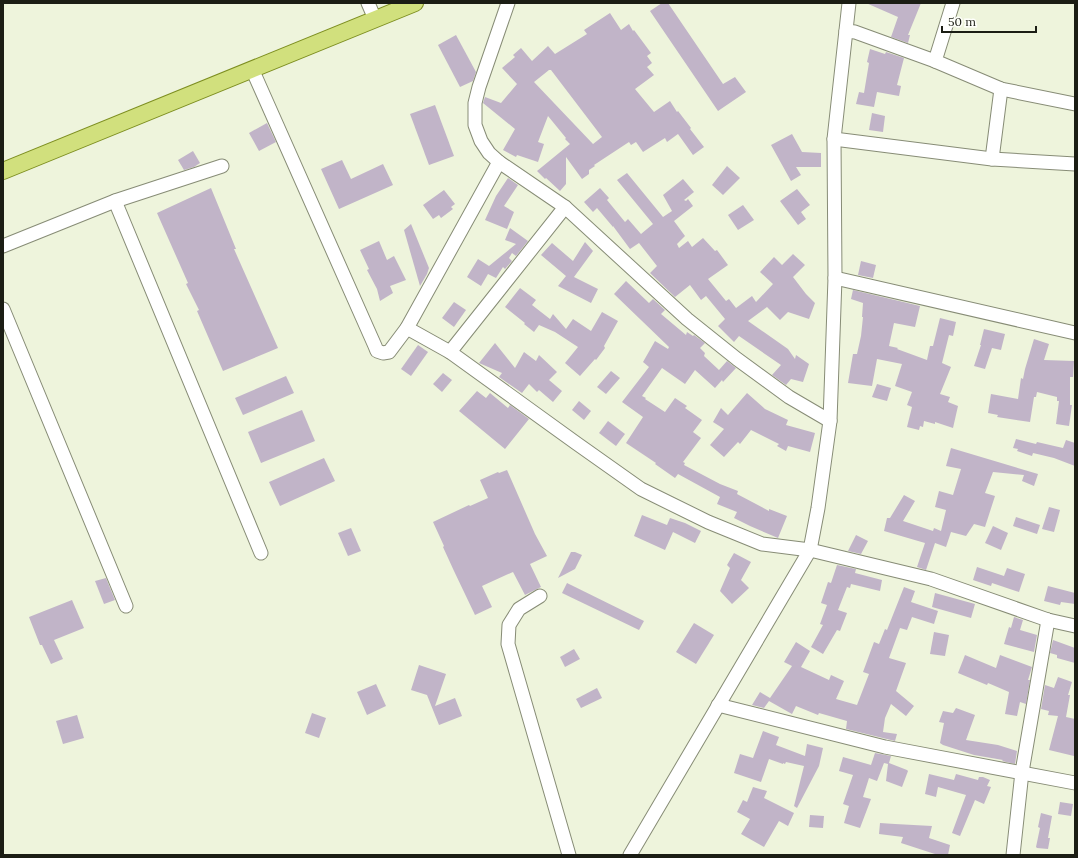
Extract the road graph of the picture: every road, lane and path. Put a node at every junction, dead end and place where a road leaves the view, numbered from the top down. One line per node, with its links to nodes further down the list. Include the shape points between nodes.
1 (368, 3): 6 (street)
2 (416, 3): 6 (main road)
3 (508, 3): 14 (street, via 475,103 475,125 481,141)
4 (849, 3): 7 (street)
5 (953, 3): 8 (street)
6 (375, 20): 9 (main road)
7 (846, 31): 8 (street); 12 (street)
8 (935, 61): 10 (street)
9 (252, 70): 17 (main road); 23 (street, via 377,350 383,353 390,352)
10 (1001, 89): 11 (street); 13 (street)
11 (1075, 104)
12 (834, 139): 13 (street); 21 (street)
13 (992, 159): 15 (street)
14 (499, 162): 19 (street); 23 (street)
15 (1075, 164)
16 (222, 166): 18 (street)
17 (3, 171)
18 (115, 201): 20 (street); 28 (street)
19 (565, 207): 25 (street); 26 (street, via 687,319 789,397)
20 (3, 246)
21 (835, 278): 24 (street); 26 (street)
22 (3, 308): 30 (street)
23 (407, 328): 25 (street)
24 (1075, 333)
25 (450, 352): 27 (street, via 642,489 708,522 762,544)
26 (830, 422): 27 (street)
27 (810, 550): 31 (street, via 931,579); 33 (street)
28 (261, 553)
29 (540, 596): 36 (street, via 519,609 509,625 508,644)
30 (126, 606)
31 (1048, 620): 32 (street); 34 (street)
32 (1075, 626)
33 (718, 704): 34 (street, via 885,747); 37 (street)
34 (1022, 772): 35 (street); 38 (street)
35 (1075, 783)
36 (569, 855)
37 (630, 855)
38 (1013, 855)

